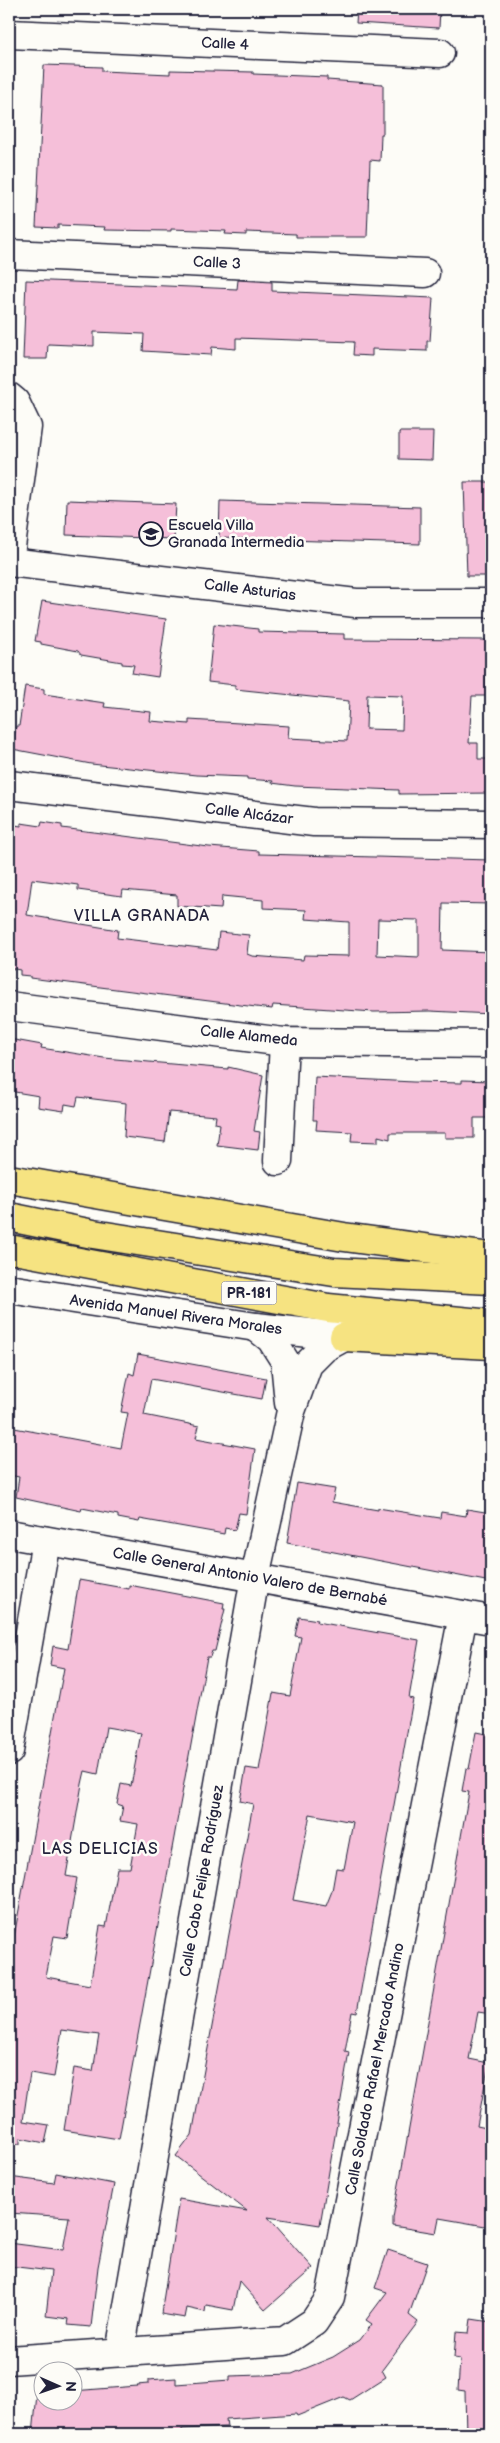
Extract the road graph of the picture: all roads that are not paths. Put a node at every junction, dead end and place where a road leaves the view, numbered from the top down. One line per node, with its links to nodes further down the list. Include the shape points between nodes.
1 (9, 34): 2 (street, Calle 4)
2 (440, 53)
3 (9, 254): 4 (street, Calle 3)
4 (425, 272)
5 (9, 397): 6 (street, via 15,402 27,427)
6 (9, 562): 7 (street, Calle Asturias, via 356,603)
7 (491, 603)
8 (9, 785): 9 (street, Calle Alcázar, via 314,822)
9 (491, 824)
10 (9, 1006): 11 (street, Calle Alameda)
11 (284, 1042): 12 (street, Calle Alameda); 13 (street)
12 (491, 1044)
13 (278, 1161)
14 (9, 1179): 17 (highway, via 344,1237)
15 (9, 1217): 18 (highway, PR-181, via 103,1236 334,1272)
16 (9, 1248): 20 (highway, PR-181, via 328,1308)
17 (491, 1257)
18 (491, 1280)
19 (9, 1289): 21 (street, Avenida Manuel Rivera Morales)
20 (491, 1324)
21 (256, 1327): 22 (street, Avenida Manuel Rivera Morales); 24 (street, via 271,1339 285,1361)
22 (344, 1337): 23 (highway); 24 (street, via 324,1348 308,1364)
23 (491, 1345)
24 (291, 1412): 27 (street, Calle Cabo Felipe Rodríguez)
25 (9, 1534): 26 (street, Calle General Antonio Valero de Bernabé)
26 (46, 1541): 27 (street, Calle General Antonio Valero de Bernabé); 30 (street)
27 (254, 1577): 28 (street, Calle General Antonio Valero de Bernabé); 31 (street, Calle Cabo Felipe Rodríguez)
28 (463, 1614): 29 (street, Calle General Antonio Valero de Bernabé); 31 (street, Calle Soldado Rafael Mercado Andino, via 330,2298 314,2322 285,2341)
29 (491, 1620)
30 (9, 1751)
31 (120, 2352): 32 (street, Calle Soldado Rafael Mercado Andino)
32 (9, 2360)

